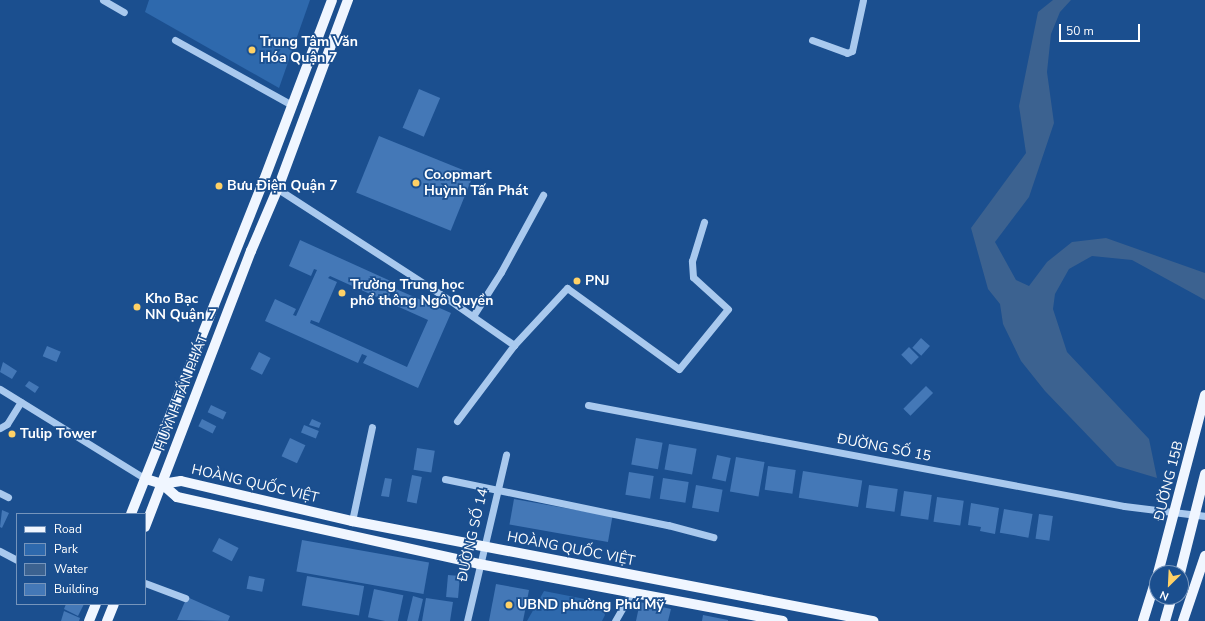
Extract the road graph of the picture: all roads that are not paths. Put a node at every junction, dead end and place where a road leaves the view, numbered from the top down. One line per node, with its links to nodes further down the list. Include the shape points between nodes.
1 (103, 0): 5 (street)
2 (332, 0): 8 (main road, HUỲNH TẤN PHÁT)
3 (348, 0): 10 (main road, HUỲNH TẤN PHÁT)
4 (863, 0): 7 (street, via 852,51 847,53)
5 (124, 12)
6 (175, 40): 8 (street)
7 (812, 40)
8 (292, 105): 9 (main road, HUỲNH TẤN PHÁT)
9 (264, 180): 10 (street); 24 (main road, HUỲNH TẤN PHÁT)
10 (278, 188): 13 (street); 26 (main road, HUỲNH TẤN PHÁT, via 251,251)
11 (543, 195): 13 (street, via 501,272)
12 (704, 222): 14 (street, via 692,261 693,277 728,308 679,369 566,288)
13 (473, 316): 14 (street)
14 (514, 345): 19 (street)
15 (0, 389): 17 (street)
16 (1205, 395): 30 (main road, ĐƯỜNG 15B)
17 (21, 402): 21 (street, via 7,424); 24 (street)
18 (588, 406): 30 (street, ĐƯỜNG SỐ 15, via 1116,504)
19 (457, 421)
20 (372, 427): 33 (street)
21 (0, 428)
22 (506, 456): 27 (street, ĐƯỜNG SỐ 14)
23 (1205, 474): 32 (main road)
24 (146, 478): 26 (main road); 31 (main road, HUỲNH TẤN PHÁT)
25 (445, 479): 27 (street)
26 (162, 484): 33 (main road, HOÀNG QUỐC VIỆT, via 181,481); 34 (main road, HUỲNH TẤN PHÁT); 40 (main road, HOÀNG QUỐC VIỆT, via 177,496)
27 (496, 490): 35 (street, via 668,525); 36 (street, ĐƯỜNG SỐ 14)
28 (0, 493): 29 (street)
29 (8, 498)
30 (1176, 512): 32 (street, ĐƯỜNG SỐ 15); 41 (main road, ĐƯỜNG 15B)
31 (131, 513)
32 (1201, 516): 42 (main road)
33 (352, 521): 36 (main road, HOÀNG QUỐC VIỆT)
34 (146, 524)
35 (713, 537)
36 (483, 546): 40 (street, ĐƯỜNG SỐ 14); 55 (main road, HOÀNG QUỐC VIỆT)
37 (0, 551): 39 (street)
38 (1205, 556): 58 (main road)
39 (16, 559)
40 (479, 564): 44 (main road, HOÀNG QUỐC VIỆT); 52 (street, ĐƯỜNG SỐ 14)
41 (1160, 565)
42 (1183, 565)
43 (146, 583): 45 (street)
44 (632, 592): 53 (street); 54 (main road, HOÀNG QUỐC VIỆT)
45 (184, 598)
46 (1149, 602): 56 (main road)
47 (96, 605): 50 (main road)
48 (114, 605): 51 (main road)
49 (1170, 605): 57 (main road)
50 (89, 621)
51 (107, 621)
52 (467, 621)
53 (615, 621)
54 (783, 621)
55 (873, 621)
56 (1143, 621)
57 (1165, 621)
58 (1183, 621)

